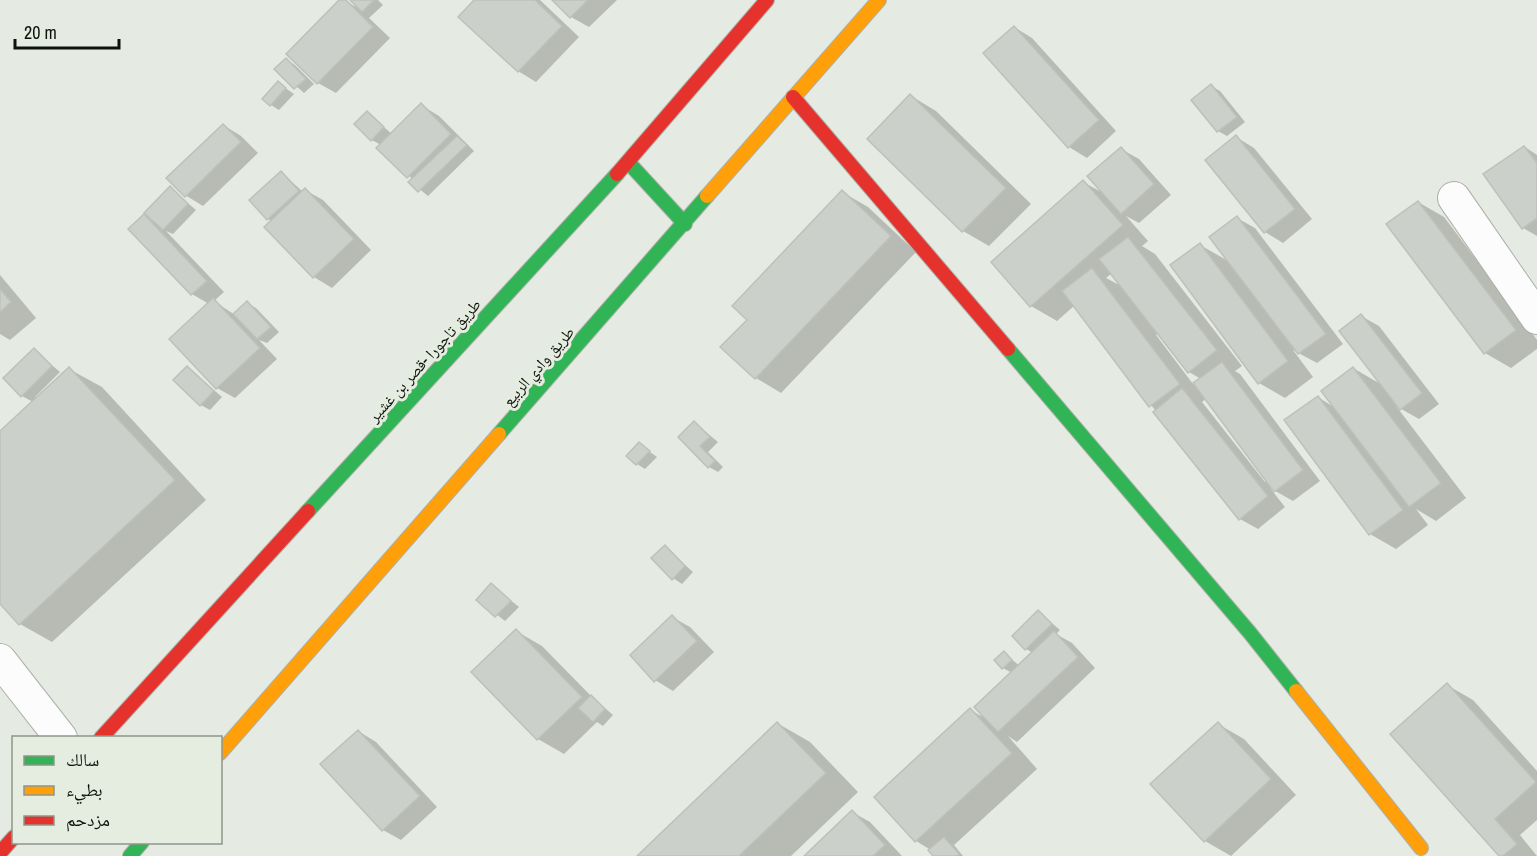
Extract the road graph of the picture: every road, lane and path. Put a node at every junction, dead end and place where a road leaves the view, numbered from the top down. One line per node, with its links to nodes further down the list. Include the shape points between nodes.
1 (767, 0): 4 (main road, طريق تاجورا -قصر بن غشير)
2 (879, 0): 3 (main road, طريق وادي الربيع)
3 (793, 97): 6 (main road, طريق وادي الربيع); 14 (main road, via 1242,624)
4 (627, 162): 6 (main road); 10 (main road, طريق تاجورا -قصر بن غشير)
5 (1454, 198): 7 (street)
6 (685, 224): 11 (main road, طريق وادي الربيع)
7 (1537, 318)
8 (0, 660): 9 (street)
9 (59, 736)
10 (103, 736)
11 (222, 751)
12 (12, 839): 15 (main road)
13 (140, 844): 16 (main road)
14 (1421, 848)
15 (0, 853)
16 (130, 856)

